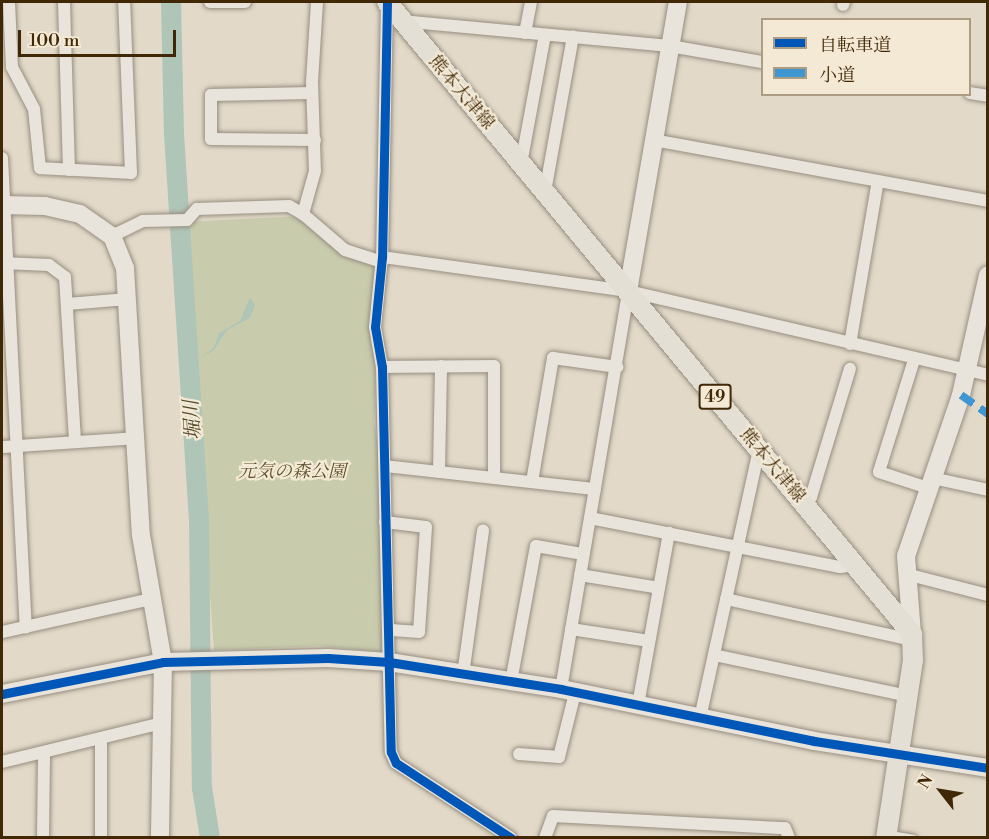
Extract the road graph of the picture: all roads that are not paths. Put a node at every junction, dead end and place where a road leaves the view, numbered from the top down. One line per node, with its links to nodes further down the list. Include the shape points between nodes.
1 (9, 2): 24 (street, via 12,67 34,109 40,168)
2 (64, 2): 24 (street)
3 (124, 2): 24 (street, via 131,173)
4 (210, 2): 5 (street)
5 (240, 2): 6 (street)
6 (245, 2)
7 (317, 2): 17 (street)
8 (387, 2): 11 (main road, 熊本大津線 / 49); 31 (street)
9 (531, 2): 12 (street)
10 (678, 2): 15 (street)
11 (401, 21): 12 (street); 23 (main road, 熊本大津線 / 49)
12 (525, 33): 13 (street)
13 (545, 35): 14 (street); 23 (street)
14 (573, 37): 15 (street); 26 (street)
15 (670, 46): 16 (street); 21 (street)
16 (761, 62)
17 (312, 93): 20 (street); 20 (street, via 211,95 210,139)
18 (971, 93): 19 (street)
19 (987, 96)
20 (315, 140): 29 (street, via 315,171)
21 (654, 140): 25 (street); 34 (street)
22 (2, 158): 28 (street)
23 (521, 164): 26 (main road, 熊本大津線 / 49)
24 (69, 170)
25 (878, 181): 27 (street); 37 (street)
26 (545, 192): 34 (main road, 熊本大津線 / 49)
27 (987, 201)
28 (3, 205): 30 (street, via 65,209); 32 (street)
29 (303, 214): 30 (street, via 289,206 196,209 188,220 143,221); 31 (street, via 345,250)
30 (112, 236): 35 (street, via 125,268)
31 (382, 260): 34 (street); 40 (street, via 375,327)
32 (4, 263): 36 (street, via 49,265 65,277); 47 (street)
33 (987, 275): 43 (street)
34 (628, 291): 37 (street); 41 (street); 49 (main road, 熊本大津線 / 49)
35 (128, 299): 36 (street); 45 (street)
36 (67, 304): 46 (street)
37 (850, 344): 38 (street)
38 (914, 360): 43 (street); 54 (street, via 879,472)
39 (441, 366): 40 (street); 51 (street); 52 (street, via 494,366)
40 (382, 367): 50 (street)
41 (617, 367): 53 (street, via 553,358); 55 (street)
42 (850, 369): 57 (street, via 811,497)
43 (967, 373): 44 (street); 54 (street)
44 (987, 375)
45 (136, 438): 46 (street); 69 (street, via 141,535)
46 (75, 442): 47 (street)
47 (17, 446): 48 (street); 71 (street)
48 (2, 447)
49 (759, 450): 57 (main road, 熊本大津線 / 49); 62 (street)
50 (385, 466): 51 (street); 59 (street)
51 (439, 472): 52 (street)
52 (494, 478): 53 (street)
53 (532, 482): 55 (street)
54 (930, 483): 56 (street); 65 (street, via 911,538)
55 (595, 489): 58 (street)
56 (987, 490)
57 (804, 505): 64 (main road, 熊本大津線 / 49)
58 (590, 518): 61 (street); 63 (street)
59 (386, 522): 73 (street); 73 (street, via 426,526 419,632)
60 (483, 530): 80 (street)
61 (669, 533): 62 (street); 67 (street)
62 (738, 546): 64 (street, via 840,567); 70 (street)
63 (584, 554): 66 (street); 81 (street, via 536,546)
64 (854, 565): 75 (main road, 熊本大津線 / 49)
65 (906, 574): 68 (street); 75 (street)
66 (580, 575): 67 (street); 72 (street)
67 (659, 588): 76 (street)
68 (987, 595)
69 (151, 599): 71 (street); 78 (street)
70 (726, 599): 75 (street); 77 (street)
71 (26, 627): 74 (street)
72 (571, 629): 76 (street); 82 (street)
73 (388, 630): 79 (street)
74 (2, 632)
75 (912, 637): 84 (main road)
76 (649, 641): 85 (street)
77 (714, 655): 84 (street); 86 (street)
78 (163, 662): 79 (street); 83 (street); 87 (street)
79 (389, 662): 80 (street); 98 (street, via 391,752 396,763)
80 (463, 675): 81 (street)
81 (511, 682): 82 (street)
82 (568, 691): 85 (street); 91 (street, via 559,757)
83 (2, 694)
84 (908, 696): 89 (main road)
85 (638, 705): 86 (street)
86 (700, 718): 89 (street)
87 (162, 723): 88 (street); 97 (street)
88 (101, 739): 90 (street); 96 (street)
89 (899, 753): 93 (street); 94 (main road)
90 (44, 754): 92 (street); 95 (street)
91 (519, 754)
92 (2, 762)
93 (987, 768)
94 (886, 836): 101 (lane)
95 (43, 837)
96 (100, 837)
97 (160, 837)
98 (511, 837)
99 (545, 837): 100 (street, via 553,816 785,828)
100 (789, 837)
101 (914, 837)

